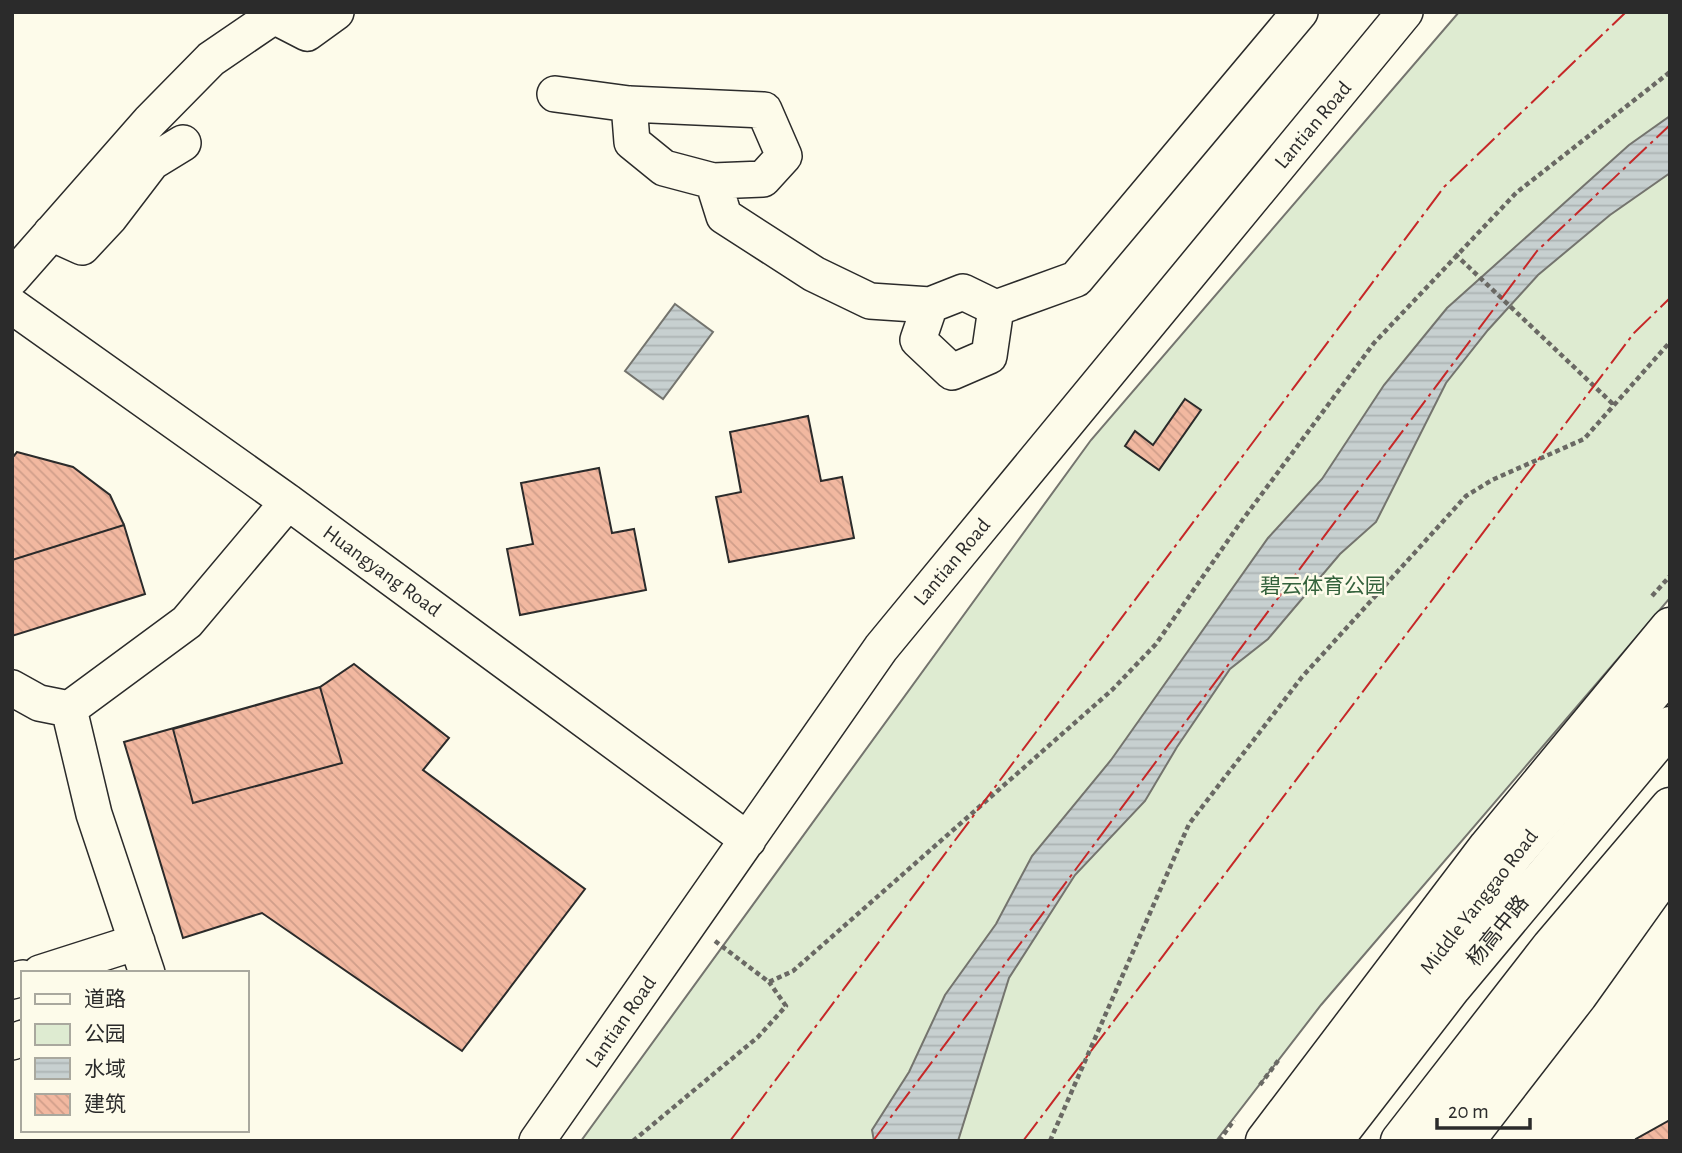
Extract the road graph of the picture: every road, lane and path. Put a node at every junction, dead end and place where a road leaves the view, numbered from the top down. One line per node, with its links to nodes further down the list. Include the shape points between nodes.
1 (336, 12): 4 (street, via 307,33)
2 (1300, 12): 15 (street, via 1076,279)
3 (1405, 12): 26 (street, Lantian Road, via 881,648)
4 (274, 14): 10 (street, via 211,59)
5 (1670, 72): 11 (path, via 1516,193)
6 (555, 94): 7 (street)
7 (629, 104): 9 (street, via 632,142 664,168); 9 (street, via 764,110 784,156 763,179)
8 (183, 143): 10 (street, via 152,162 82,247)
9 (713, 181): 13 (street, via 724,216 814,274 870,301)
10 (51, 233): 12 (street)
11 (1455, 254): 17 (path); 31 (path, via 1374,343 1156,644 1112,690 853,919 793,971)
12 (12, 278)
13 (930, 305): 15 (street, via 963,292); 15 (street, via 918,340 952,372 989,356)
14 (12, 306): 18 (street, Huangyang Road)
15 (996, 308)
16 (1670, 342): 17 (path)
17 (1614, 405): 34 (path, via 1584,439 1466,496 1302,677 1189,824)
18 (288, 502): 22 (street, via 187,622); 26 (street, Huangyang Road)
19 (1670, 627): 35 (main road, via 1488,847)
20 (1670, 671): 36 (main road, Middle Yanggao Road, via 1514,855)
21 (12, 688): 22 (street, via 38,703)
22 (69, 709): 29 (street, via 94,814)
23 (1670, 726): 37 (main road, 杨高中路, via 1452,988)
24 (1670, 807): 38 (main road, via 1551,947)
25 (1670, 839): 39 (main road, via 1632,879)
26 (748, 840): 28 (street, Lantian Road)
27 (1670, 866): 40 (main road)
28 (690, 922): 31 (path); 32 (street, Lantian Road)
29 (142, 957): 30 (street)
30 (53, 971)
31 (769, 982): 33 (path, via 786,1006 758,1037)
32 (537, 1141)
33 (633, 1141)
34 (1050, 1141)
35 (1265, 1141)
36 (1297, 1141)
37 (1333, 1141)
38 (1400, 1141)
39 (1432, 1141)
40 (1465, 1141)

